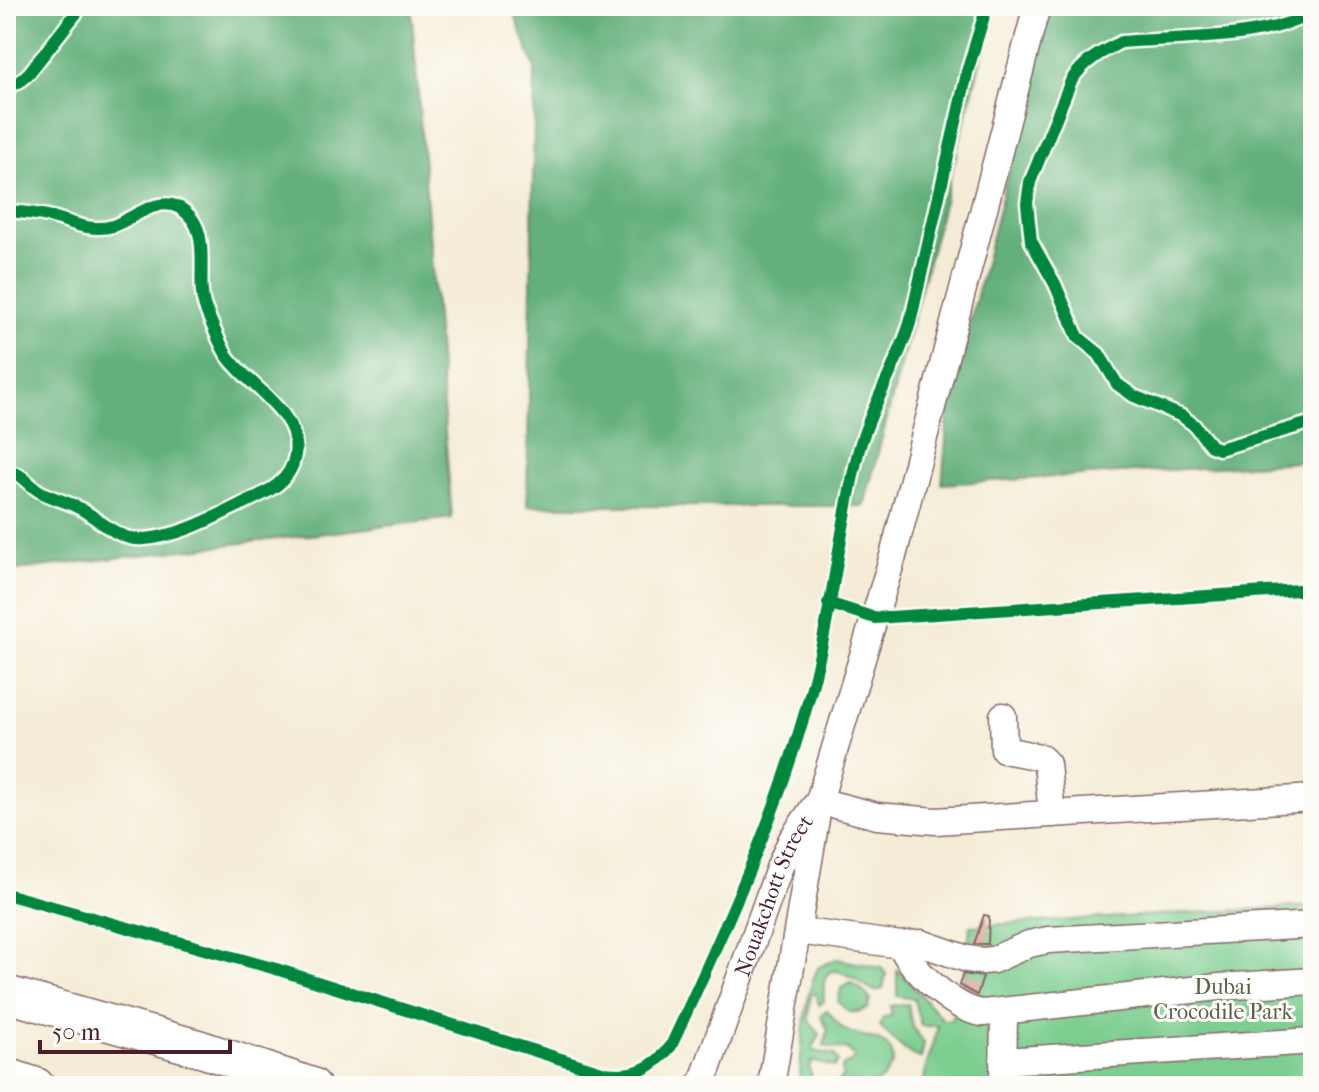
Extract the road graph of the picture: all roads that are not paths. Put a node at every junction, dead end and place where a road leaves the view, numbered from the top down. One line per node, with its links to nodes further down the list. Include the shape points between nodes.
1 (1037, 6): 4 (street, via 893,556)
2 (1003, 716): 5 (street, via 1004,750 1040,757 1047,764)
3 (1313, 798): 5 (street)
4 (819, 801): 5 (street, via 906,820); 7 (street, Nouakchott Street); 13 (street, Nouakchott Street, via 785,852)
5 (1052, 814)
6 (1313, 925): 8 (street, via 1048,940 983,961 921,943)
7 (798, 931): 8 (street); 16 (street, Nouakchott Street)
8 (901, 945): 11 (street, via 954,1004 973,1012)
9 (1313, 981): 11 (street)
10 (6, 994): 18 (highway)
11 (1004, 1013): 14 (street)
12 (1313, 1041): 14 (street)
13 (712, 1054): 19 (street); 20 (street, Nouakchott Street)
14 (1003, 1073)
15 (6, 1076): 17 (highway)
16 (772, 1084)
17 (36, 1086)
18 (312, 1086)
19 (689, 1086)
20 (701, 1086)

